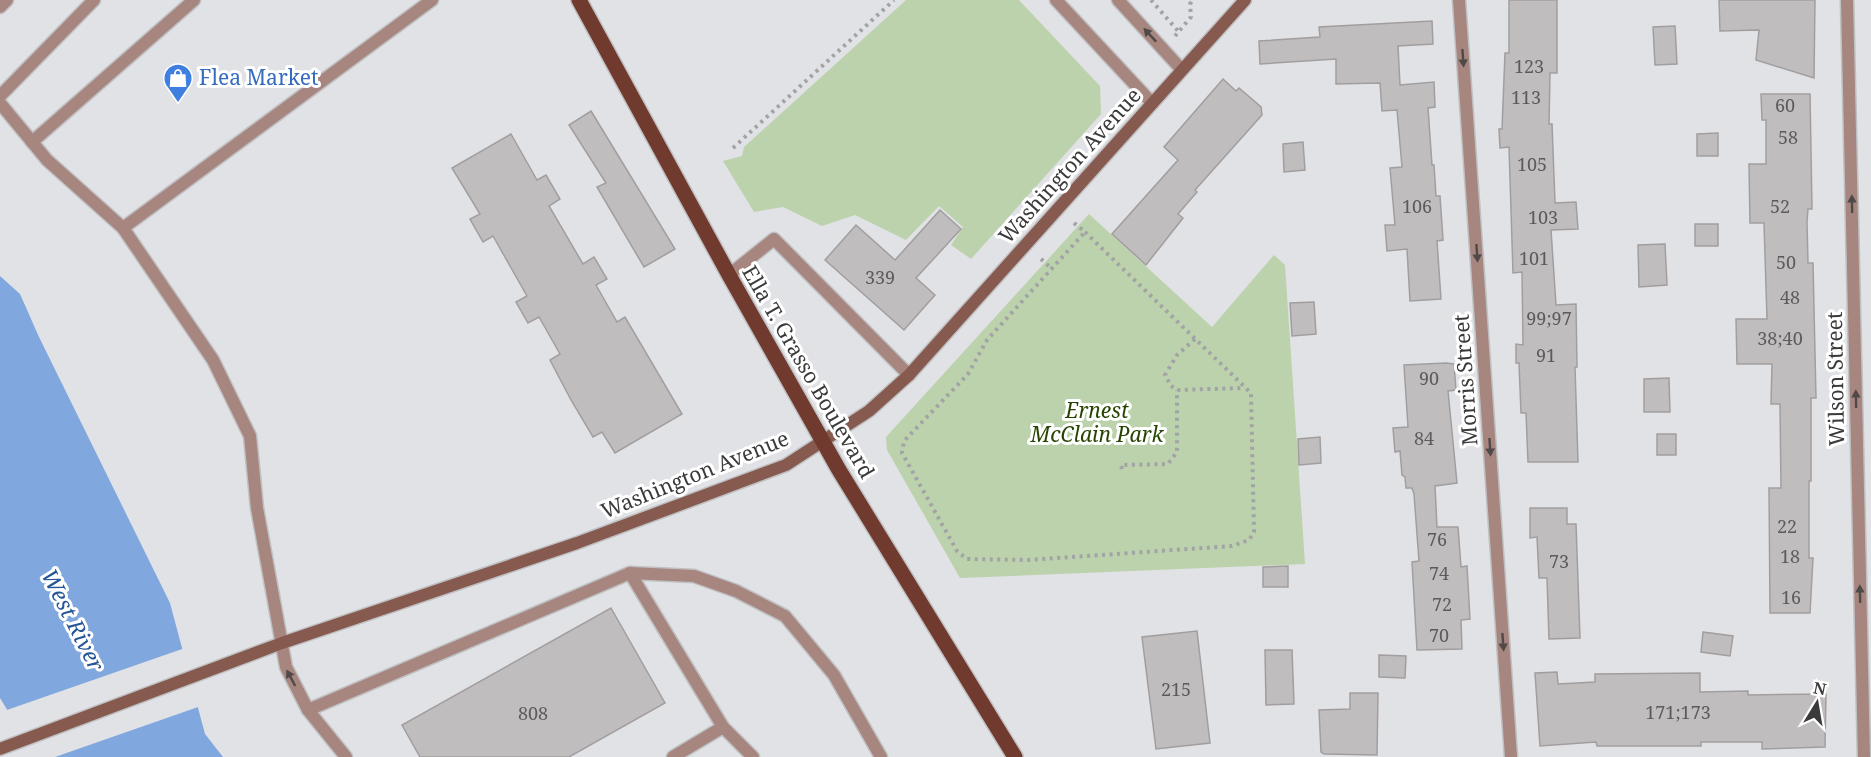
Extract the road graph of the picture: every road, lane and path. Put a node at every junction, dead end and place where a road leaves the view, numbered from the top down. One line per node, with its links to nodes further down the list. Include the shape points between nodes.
1 (7, 0): 14 (street)
2 (94, 0): 16 (street)
3 (194, 0): 19 (street)
4 (432, 0): 22 (street)
5 (894, 0): 20 (path)
6 (1056, 0): 18 (street)
7 (1118, 0): 15 (street, one-way to 7)
8 (1150, 0): 9 (path, via 1178,31 1191,17)
9 (1193, 0)
10 (1245, 0): 15 (main road, Washington Avenue)
11 (1460, 0): 43 (street, Morris Street, one-way to 43)
12 (1847, 0): 44 (street, Wilson Street, one-way to 12)
13 (583, 2): 26 (main road, Ella T. Grasso Boulevard)
14 (0, 7)
15 (1182, 70): 18 (main road, Washington Avenue)
16 (0, 96)
17 (0, 103): 19 (street)
18 (1152, 103): 28 (main road, Washington Avenue)
19 (32, 142): 22 (street)
20 (733, 148)
21 (1074, 223): 23 (path)
22 (123, 228): 34 (street, via 213,360 250,435 257,508)
23 (1085, 232): 25 (path); 27 (path)
24 (1041, 259): 25 (path)
25 (1052, 269): 29 (path, via 987,340 968,374 904,441 902,453 957,551 967,559 1028,560 1232,546 1249,540 1254,532 1251,393)
26 (729, 276): 28 (street, via 774,239); 31 (main road, Ella T. Grasso Boulevard)
27 (1195, 339): 29 (path); 30 (path, via 1177,355 1165,375)
28 (909, 375): 31 (main road, Washington Avenue, via 889,396)
29 (1245, 388): 30 (path)
30 (1178, 390): 32 (path, via 1177,452 1173,459 1168,464 1121,465)
31 (823, 441): 34 (main road, Washington Avenue, via 786,465 709,494); 42 (main road, Ella T. Grasso Boulevard)
32 (1122, 469)
33 (630, 573): 35 (street); 36 (street); 41 (street, via 694,576 736,591 785,616 834,675)
34 (282, 643): 35 (street, one-way to 34, via 286,667); 37 (main road, Washington Avenue)
35 (308, 710): 38 (street)
36 (723, 727): 39 (street); 40 (street)
37 (0, 749)
38 (346, 757)
39 (674, 757)
40 (753, 757)
41 (880, 757)
42 (1015, 757)
43 (1511, 757)
44 (1864, 757)

